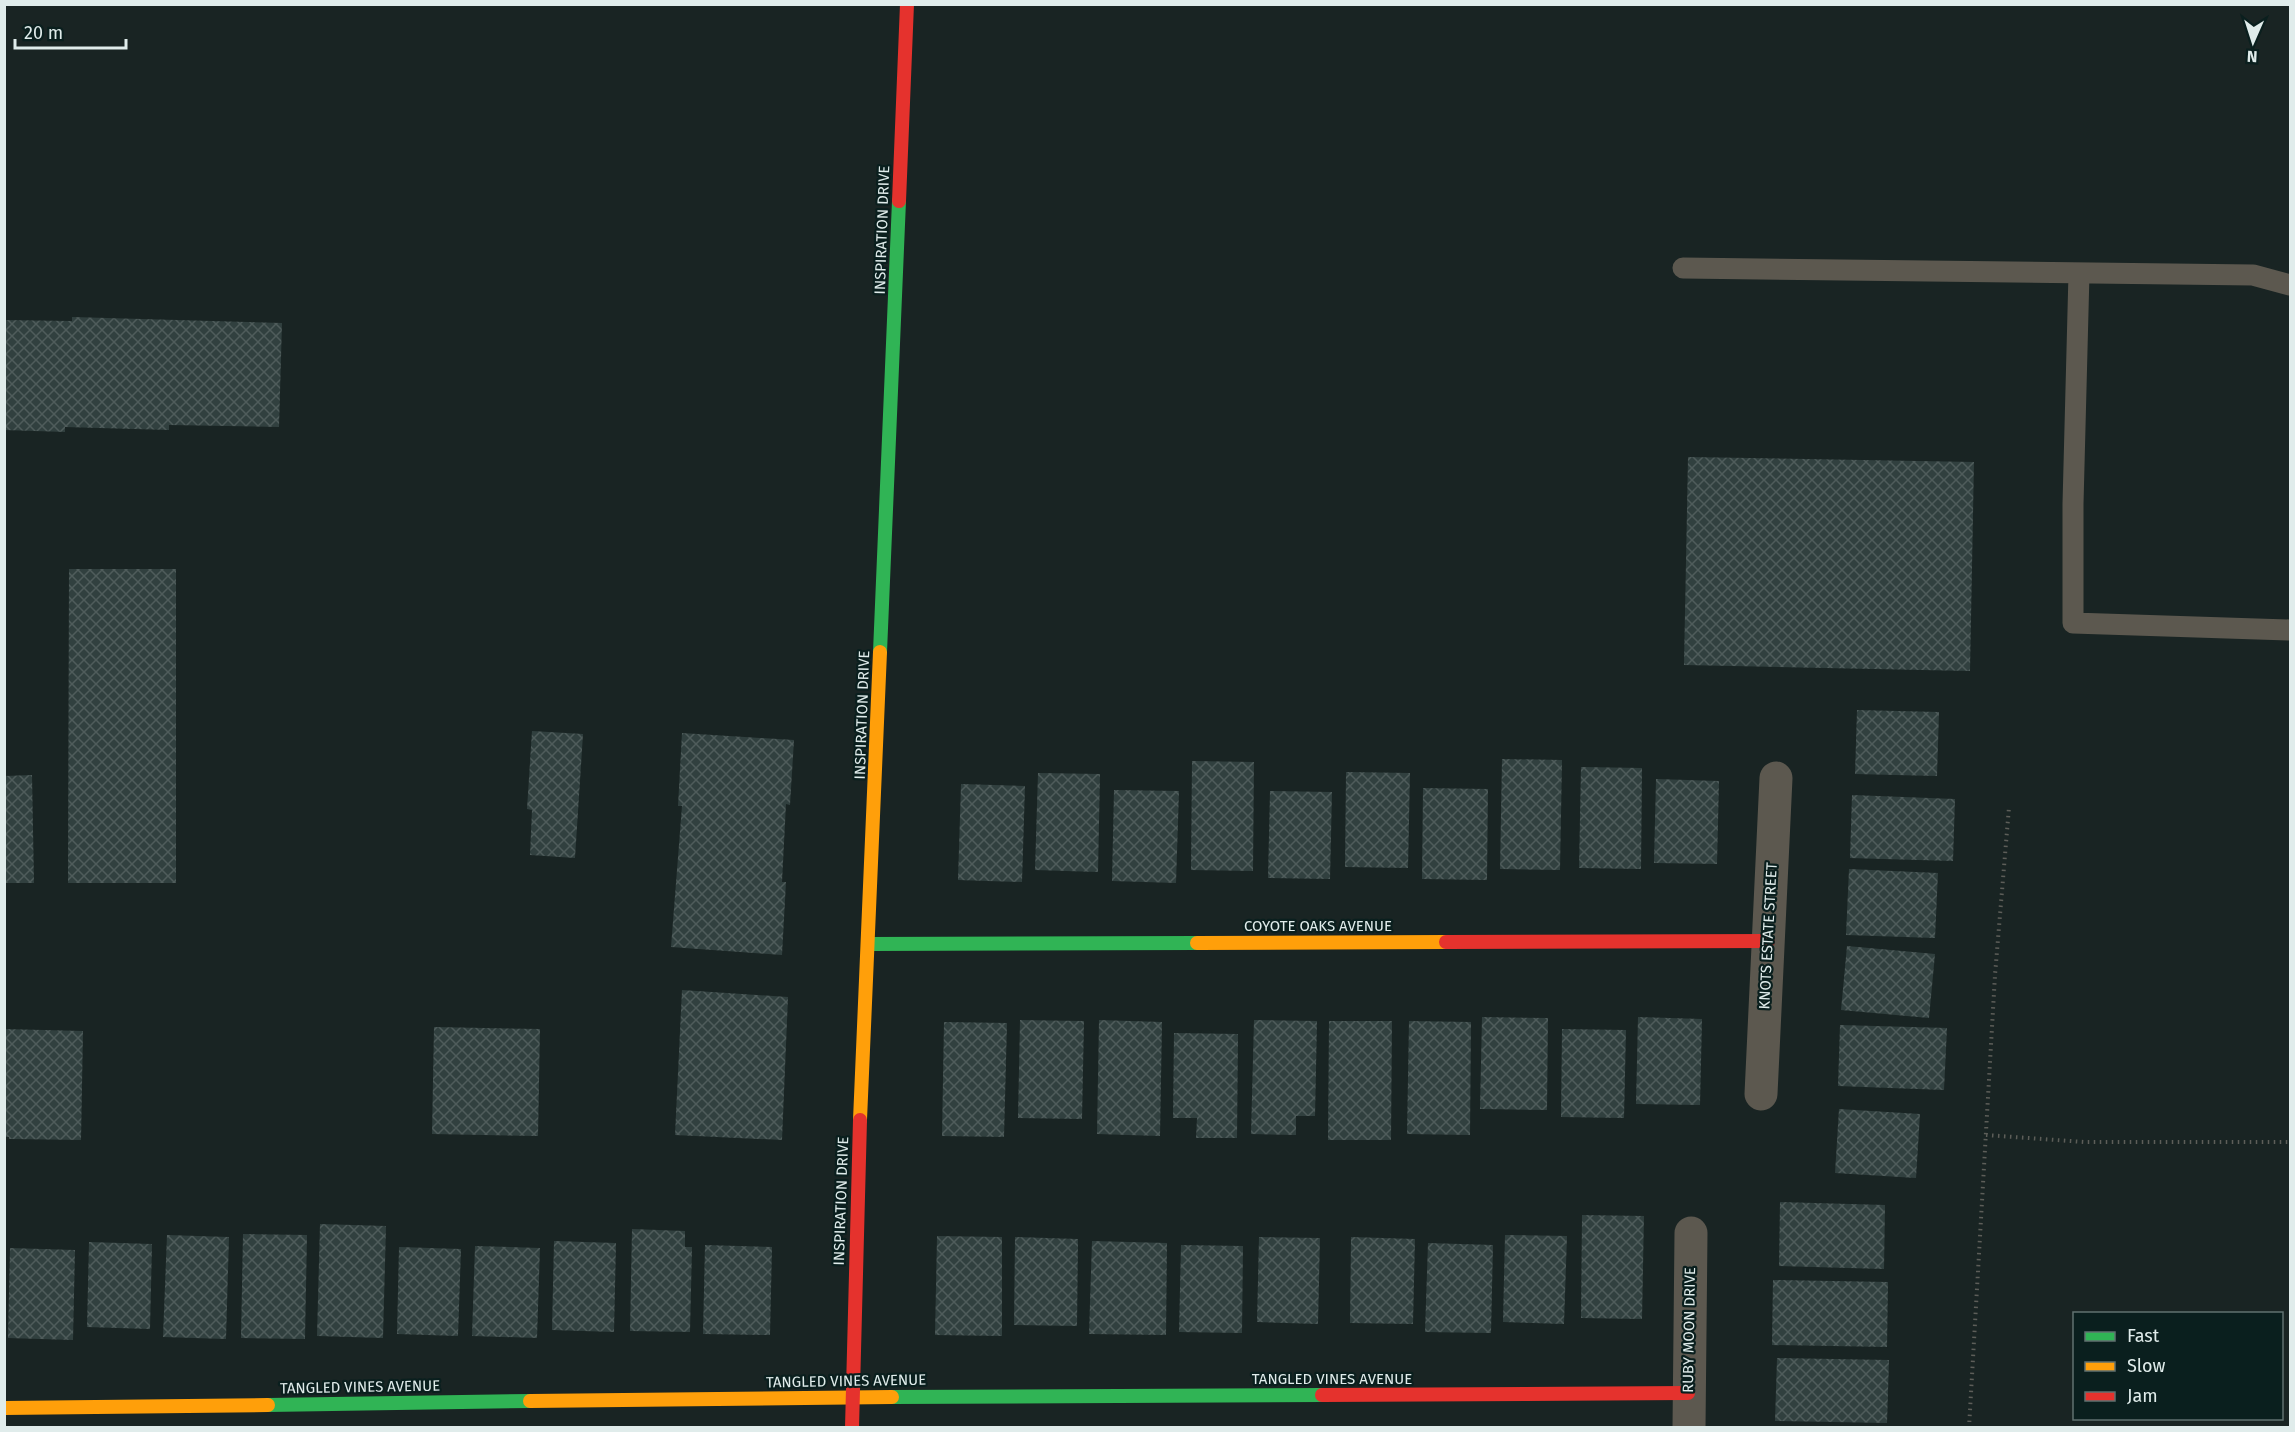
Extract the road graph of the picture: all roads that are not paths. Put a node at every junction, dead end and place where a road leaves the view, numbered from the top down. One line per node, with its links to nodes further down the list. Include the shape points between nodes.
1 (907, 4): 8 (street, INSPIRATION DRIVE)
2 (1683, 268): 3 (lane)
3 (2079, 273): 4 (lane, via 2253,275); 5 (lane, via 2073,624)
4 (2290, 285)
5 (2290, 630)
6 (1776, 778): 7 (street, KNOTS ESTATE STREET)
7 (1768, 941): 8 (street, COYOTE OAKS AVENUE); 9 (street, KNOTS ESTATE STREET)
8 (869, 944): 12 (street, INSPIRATION DRIVE)
9 (1761, 1094)
10 (1691, 1233): 11 (street, RUBY MOON DRIVE)
11 (1688, 1393): 12 (street, TANGLED VINES AVENUE); 15 (street, RUBY MOON DRIVE)
12 (852, 1397): 13 (street, TANGLED VINES AVENUE); 14 (street, INSPIRATION DRIVE)
13 (4, 1408)
14 (852, 1428)
15 (1689, 1428)

